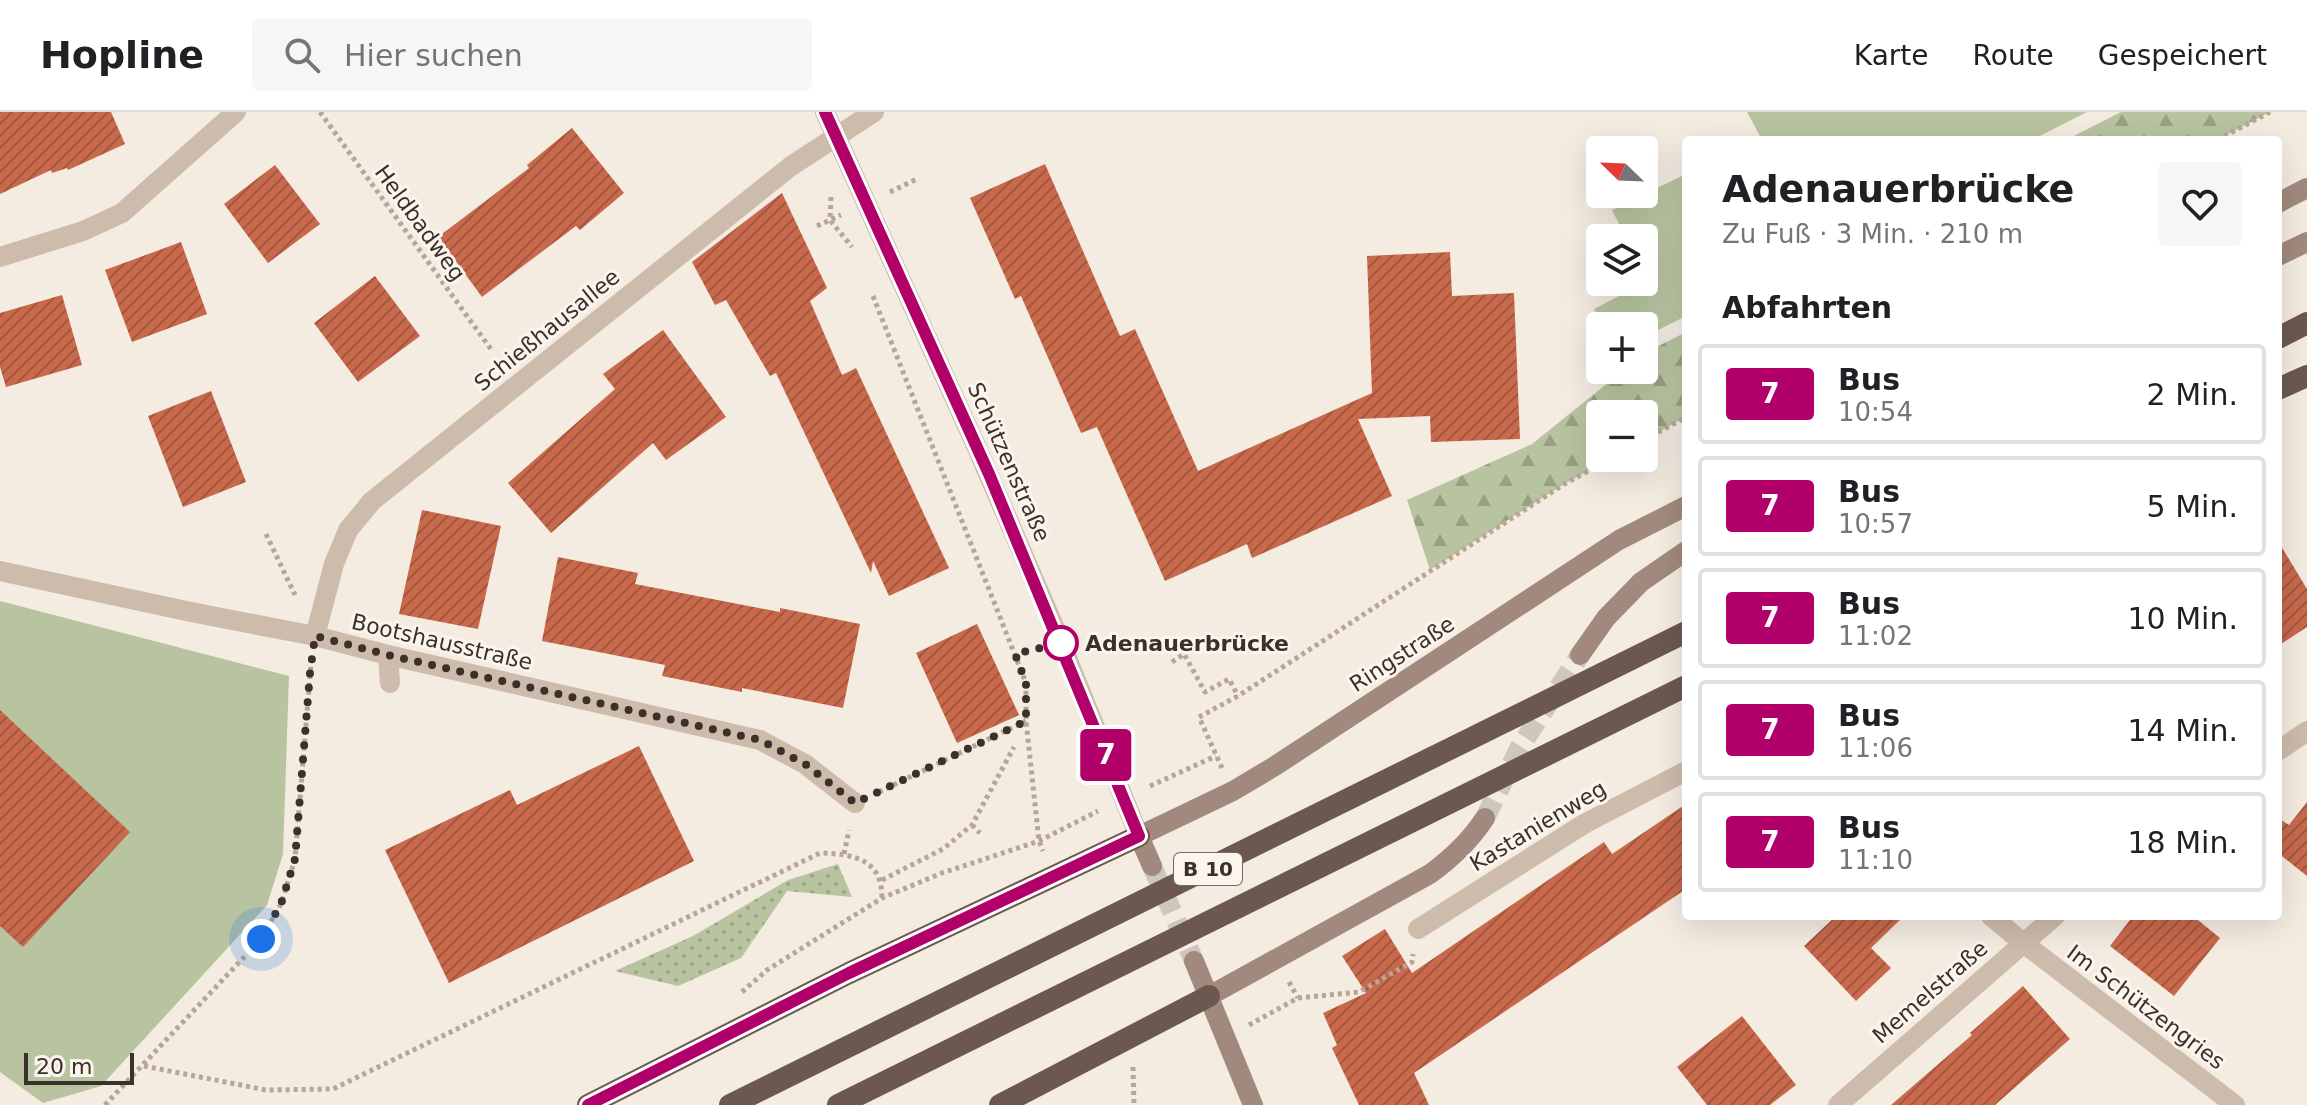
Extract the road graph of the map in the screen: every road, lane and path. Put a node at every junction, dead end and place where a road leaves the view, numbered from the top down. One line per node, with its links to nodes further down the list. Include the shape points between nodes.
1 (236, 112): 14 (street, via 122,213)
2 (320, 112): 18 (path, Heldbadweg)
3 (825, 112): 6 (street, Schützenstraße)
4 (874, 112): 6 (street, Schießhausallee)
5 (2270, 112): 7 (path)
6 (835, 136): 29 (street, Schießhausallee, via 372,501 348,530); 46 (street, Schützenstraße, via 977,448)
7 (2225, 136)
8 (2307, 188): 9 (main road)
9 (2282, 201)
10 (830, 220): 12 (path)
11 (2307, 242): 13 (main road)
12 (856, 252)
13 (2282, 254)
14 (0, 257)
15 (868, 282): 37 (path, via 1026,683)
16 (2307, 323): 17 (highway)
17 (2282, 336)
18 (493, 352)
19 (2307, 376): 20 (highway)
20 (2282, 387)
21 (1682, 419): 22 (path)
22 (1658, 432)
23 (1586, 472): 35 (path)
24 (1682, 508): 46 (main road, Ringstraße, via 1619,540 1275,766)
25 (266, 534): 29 (path)
26 (1682, 554): 31 (main road, via 1641,582)
27 (0, 571): 29 (street, Bootshausstraße)
28 (1682, 634): 62 (highway, B 10, bridge)
29 (315, 636): 30 (street, Bootshausstraße); 59 (path, via 295,859 281,904 261,939)
30 (388, 655): 33 (street); 42 (street, Bootshausstraße, via 760,740 805,764)
31 (1580, 655)
32 (1172, 662): 35 (path, via 1184,654 1205,692 1229,679)
33 (390, 683)
34 (1682, 688): 63 (highway, B 10, bridge)
35 (1238, 696): 36 (path)
36 (1199, 717)
37 (1026, 721): 42 (path); 49 (path, via 1039,841)
38 (2307, 731): 40 (street)
39 (1014, 747): 44 (path)
40 (2282, 748)
41 (1682, 773): 52 (street, Kastanienweg, via 1584,824)
42 (855, 803)
43 (1485, 818): 56 (main road, via 1474,836 1430,874)
44 (972, 825): 45 (path); 48 (path, via 943,849)
45 (980, 833)
46 (1139, 836): 47 (main road); 61 (highway, via 862,966)
47 (1152, 866)
48 (882, 880): 49 (path); 59 (path, via 869,863 820,853 333,1089 266,1090)
49 (882, 898): 55 (path)
50 (1996, 920): 53 (street, Im Schützengries)
51 (2050, 920): 53 (street, Memelstraße)
52 (1418, 929): 57 (path, via 1412,962 1359,992 1298,998 1245,1027)
53 (2022, 942): 67 (street, Memelstraße); 68 (street, Im Schützengries)
54 (1194, 961): 56 (main road)
55 (767, 970)
56 (1209, 996): 57 (main road); 64 (highway)
57 (1218, 1019): 66 (main road)
58 (1133, 1062): 65 (path)
59 (144, 1066): 60 (path)
60 (105, 1105)
61 (588, 1105)
62 (730, 1105)
63 (838, 1105)
64 (1000, 1105)
65 (1134, 1105)
66 (1253, 1105)
67 (1838, 1105)
68 (2235, 1105)

